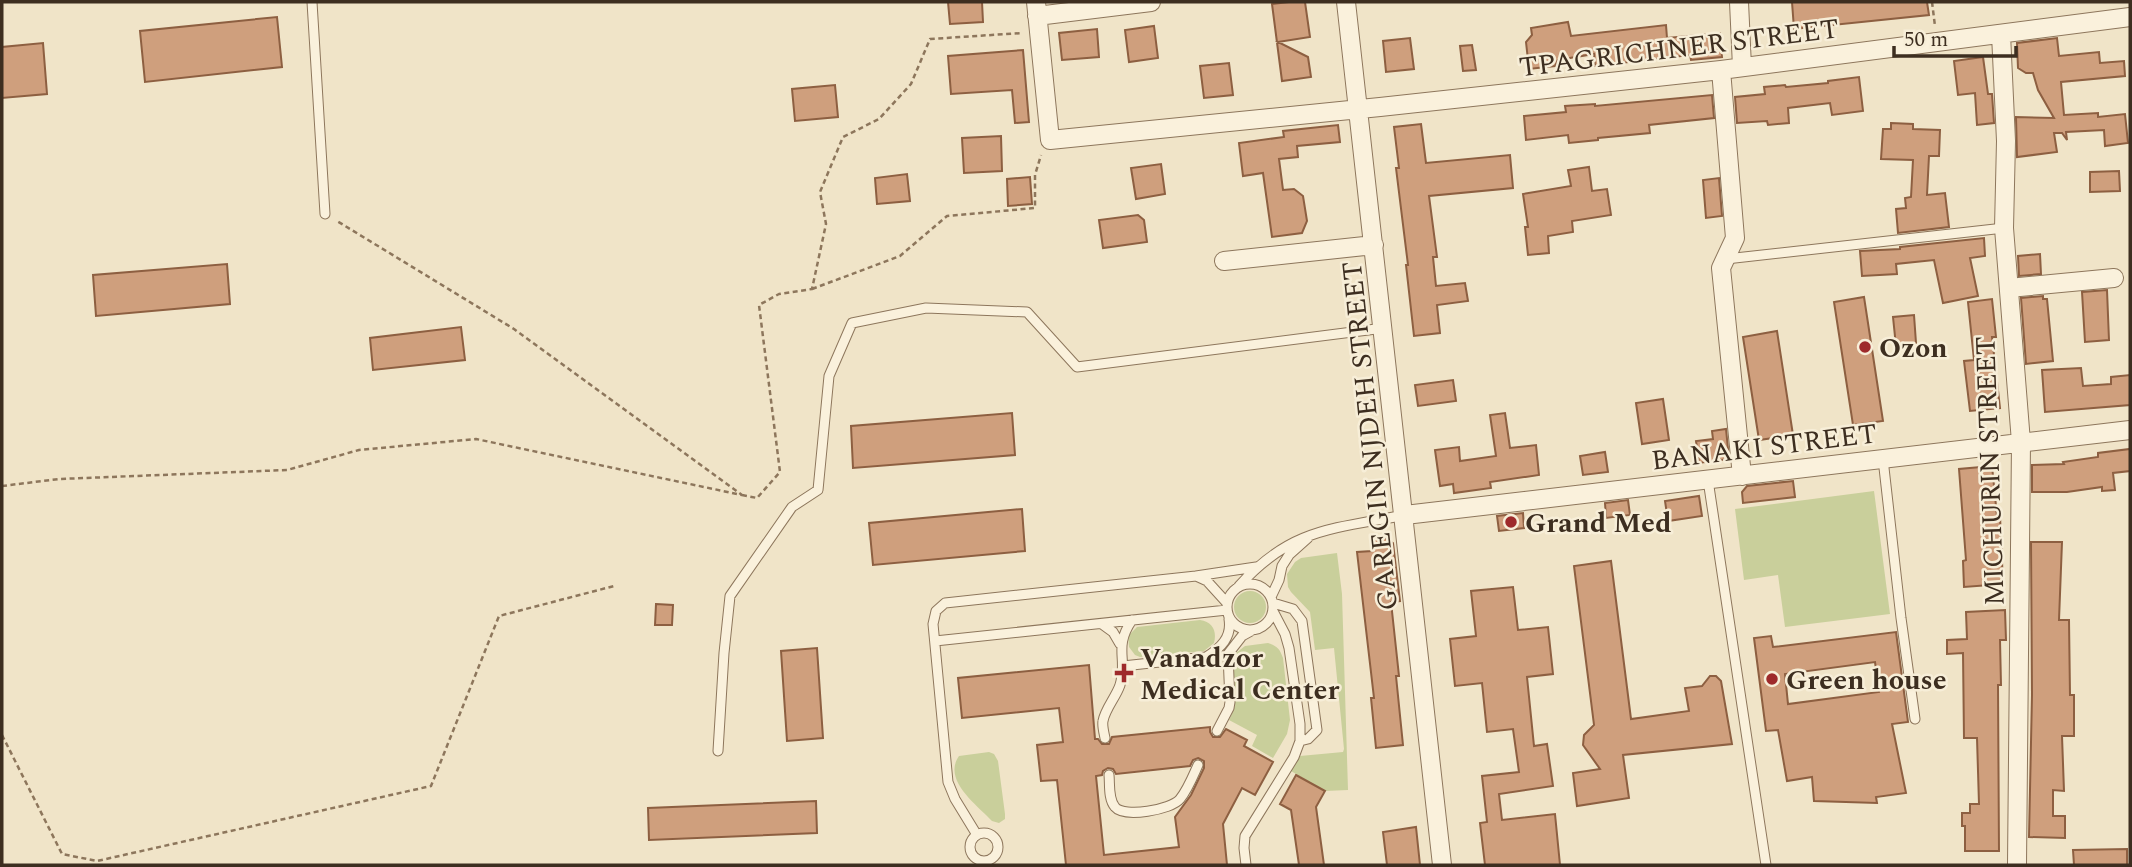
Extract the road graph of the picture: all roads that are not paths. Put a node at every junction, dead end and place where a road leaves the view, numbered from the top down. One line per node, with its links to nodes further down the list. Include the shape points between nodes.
1 (312, 2): 11 (lane)
2 (1151, 2): 5 (street)
3 (1346, 2): 10 (street, GAREGIN NJDEH STREET)
4 (1739, 2): 8 (street)
5 (1038, 16): 10 (street, TPAGRICHNER STREET, via 1053,140)
6 (2130, 17): 7 (street, TPAGRICHNER STREET)
7 (2001, 34): 8 (street, TPAGRICHNER STREET); 12 (street, MICHURIN STREET)
8 (1742, 67): 9 (street, TPAGRICHNER STREET)
9 (1721, 70): 10 (street, TPAGRICHNER STREET); 14 (street, via 1735,238)
10 (1359, 109): 13 (street, GAREGIN NJDEH STREET)
11 (325, 214)
12 (2004, 228): 14 (lane); 17 (street, MICHURIN STREET)
13 (1374, 245): 15 (street); 18 (street, GAREGIN NJDEH STREET)
14 (1726, 259): 22 (street, via 1721,268)
15 (1224, 261)
16 (2114, 278): 17 (street)
17 (2009, 288): 20 (street, MICHURIN STREET)
18 (1384, 328): 24 (street, GAREGIN NJDEH STREET); 41 (lane, via 1077,367 1027,312 926,308 852,323 829,376 818,490 792,507 730,596)
19 (2130, 430): 20 (street, BANAKI STREET)
20 (2021, 442): 21 (street, BANAKI STREET); 49 (street, MICHURIN STREET)
21 (1883, 458): 22 (street, BANAKI STREET); 37 (lane)
22 (1742, 476): 23 (street, BANAKI STREET)
23 (1709, 480): 24 (street, BANAKI STREET); 48 (lane)
24 (1405, 515): 25 (lane); 47 (street, GAREGIN NJDEH STREET)
25 (1315, 532): 26 (lane, via 1291,542); 29 (lane, via 1282,566)
26 (1256, 567): 27 (lane); 28 (lane)
27 (1196, 576): 30 (lane, via 1207,581); 34 (lane, via 945,603 936,611)
28 (1240, 586): 29 (lane, via 1261,586); 30 (lane, via 1233,590)
29 (1272, 604): 33 (lane, via 1266,624); 40 (lane, via 1289,649); 40 (lane, via 1293,609 1302,621 1317,730)
30 (1228, 610): 31 (lane); 33 (lane, via 1239,628); 36 (lane, via 1231,628 1226,639 1206,657)
31 (1132, 620): 32 (lane); 35 (lane)
32 (1102, 624): 34 (lane); 35 (lane)
33 (1253, 630): 38 (lane, via 1228,654 1230,702)
34 (935, 641): 44 (lane, via 948,782)
35 (1120, 644): 36 (lane)
36 (1123, 666): 39 (lane, via 1120,687 1103,721)
37 (1915, 719)
38 (1217, 731)
39 (1105, 738)
40 (1300, 741): 46 (lane, via 1245,836)
41 (718, 751)
42 (1198, 765): 43 (lane, via 1180,800 1162,809 1125,813 1116,809)
43 (1109, 775)
44 (977, 835): 45 (lane, via 970,848 975,858); 45 (lane, via 988,834 996,840 997,851)
45 (985, 863)
46 (1246, 865)
47 (1442, 865)
48 (1766, 865)
49 (2017, 865)

